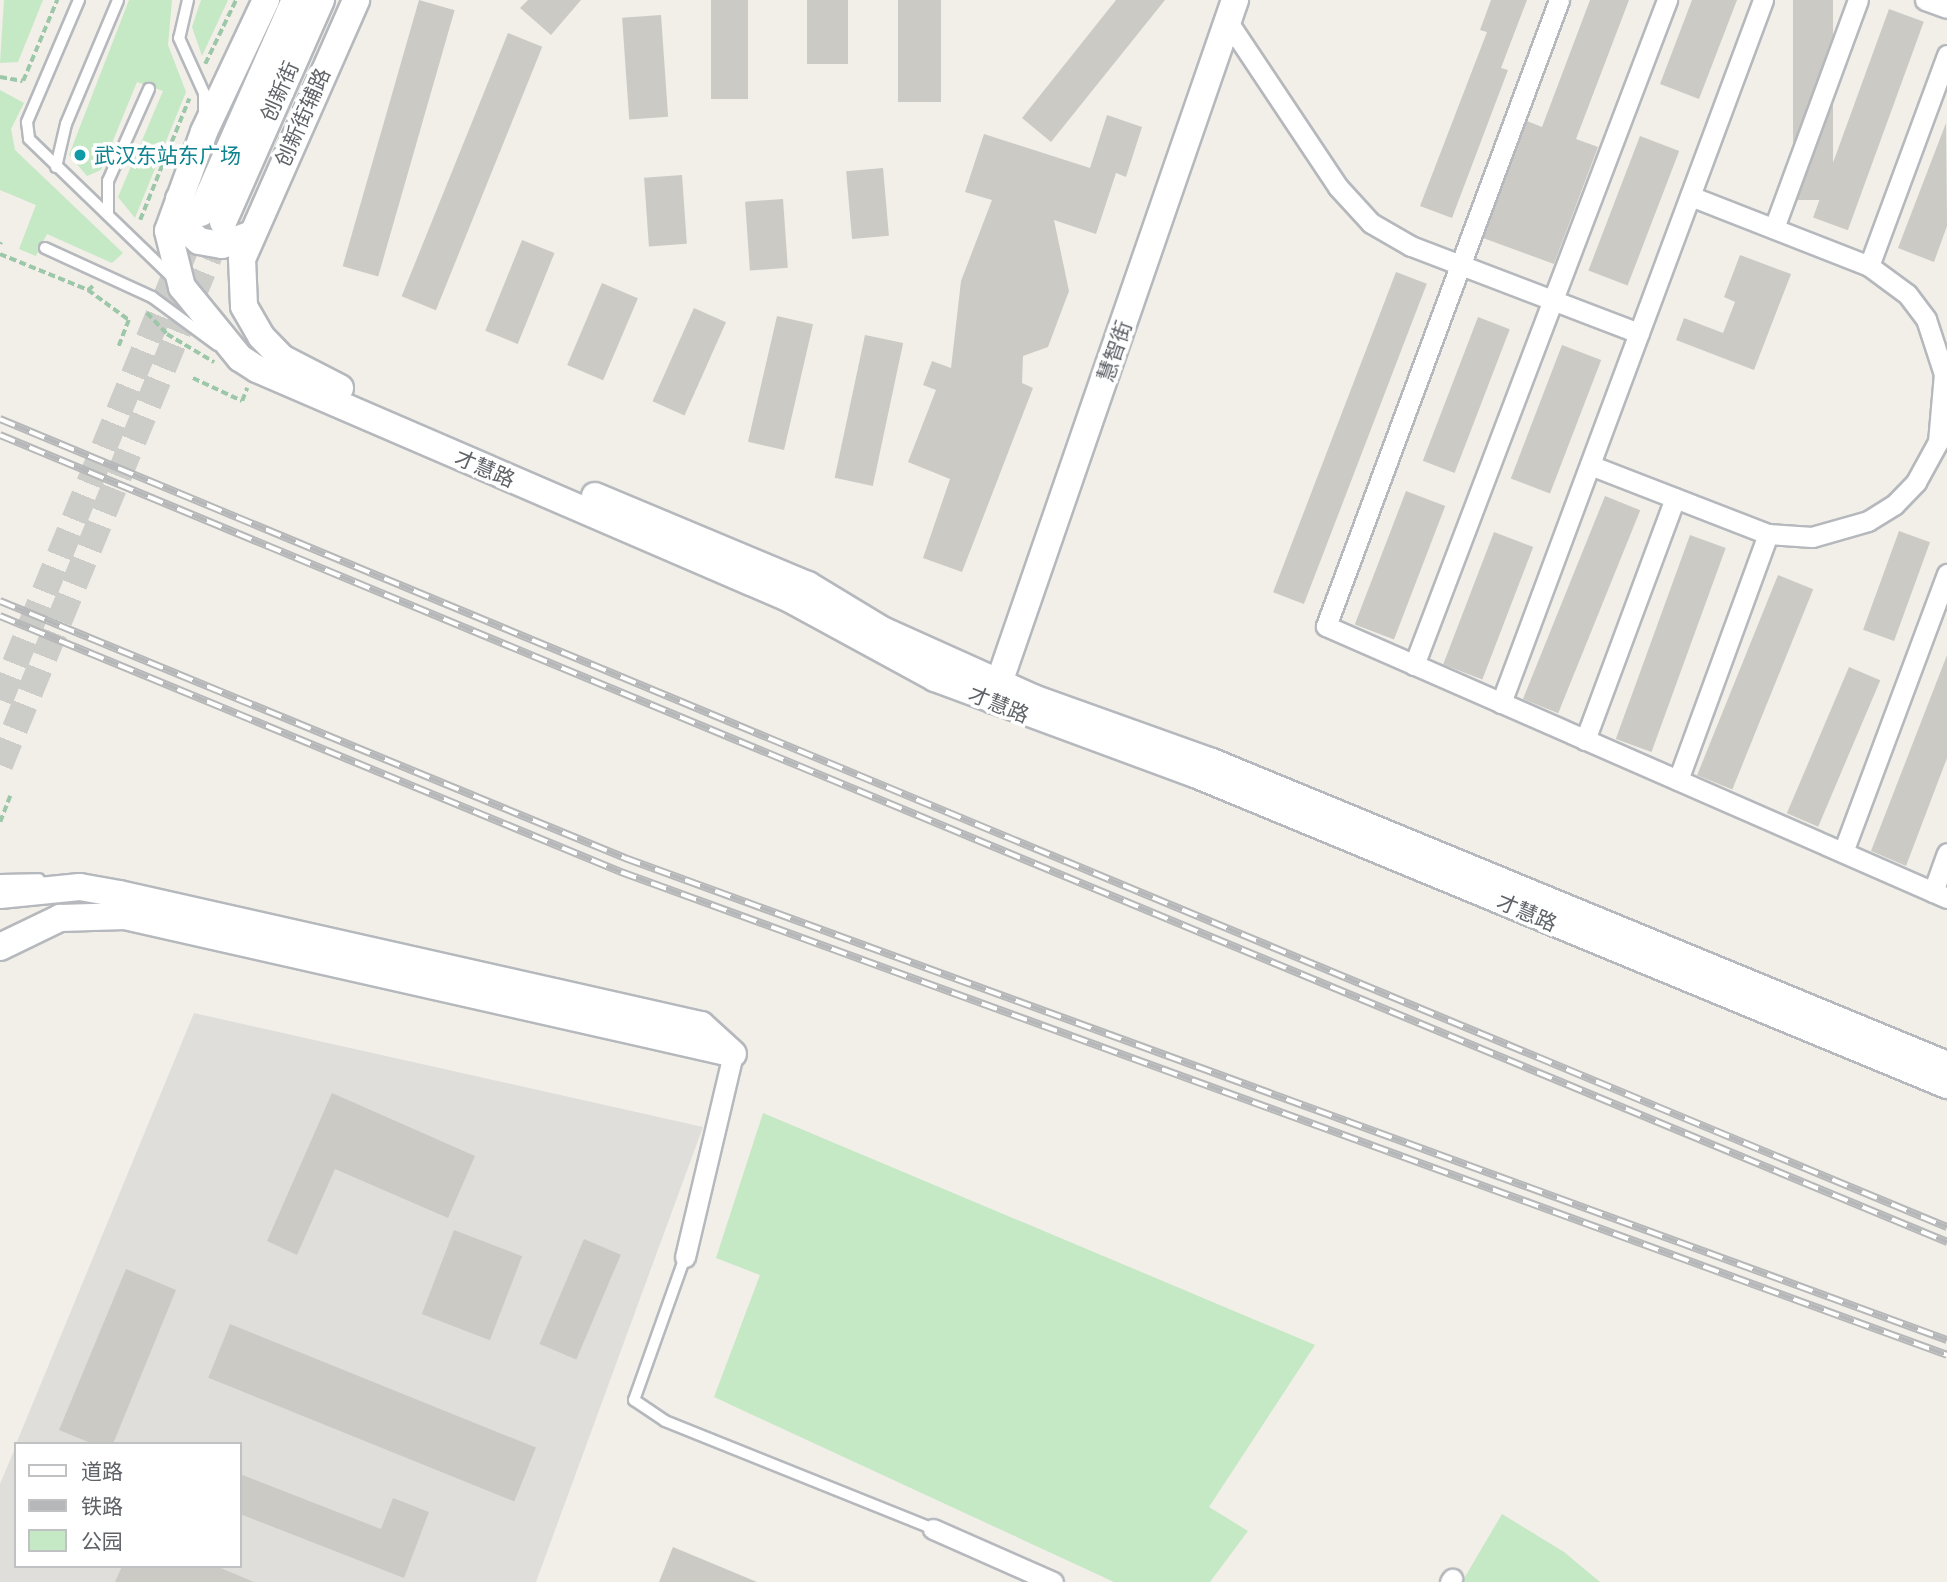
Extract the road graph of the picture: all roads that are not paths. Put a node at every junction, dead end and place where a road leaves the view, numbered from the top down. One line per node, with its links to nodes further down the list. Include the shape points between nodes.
1 (79, 0): 18 (lane, via 27,122 29,139)
2 (118, 0): 18 (lane, via 66,124)
3 (188, 0): 17 (lane, via 179,38 204,93)
4 (266, 0): 17 (street)
5 (295, 0): 6 (street, 创新街, via 212,217)
6 (321, 0)
7 (356, 0): 23 (street, 创新街辅路)
8 (1559, 0): 25 (street)
9 (1667, 0): 28 (street)
10 (1763, 0): 19 (street)
11 (1858, 0): 22 (street)
12 (1925, 0): 14 (street)
13 (1228, 7): 25 (street, via 1355,207 1392,236); 38 (street, 慧智街)
14 (1947, 8)
15 (1947, 55): 26 (street)
16 (149, 89): 21 (lane, via 108,181)
17 (204, 132): 20 (street)
18 (56, 167): 21 (lane)
19 (1690, 195): 22 (street); 29 (street)
20 (179, 197): 23 (street, via 182,226 199,241 222,245); 27 (street, 才慧路, via 168,231)
21 (108, 215): 27 (lane)
22 (1774, 229): 26 (street)
23 (250, 235): 38 (street, 才慧路, via 242,259 244,306 282,358 808,585)
24 (45, 248): 30 (lane, via 152,297)
25 (1460, 265): 28 (street); 37 (street, via 1326,626)
26 (1869, 266): 31 (street, via 1907,294 1937,346 1946,401)
27 (182, 287): 30 (street, 才慧路)
28 (1553, 301): 29 (street); 37 (street)
29 (1639, 333): 32 (street)
30 (234, 368): 38 (street, 才慧路, via 267,376 790,599 872,649)
31 (1942, 444): 34 (street, via 1916,482 1868,521 1812,537)
32 (1590, 465): 33 (street); 39 (street)
33 (1675, 498): 34 (street); 40 (street)
34 (1768, 534): 41 (street)
35 (1947, 574): 36 (street)
36 (1939, 622): 42 (street)
37 (1415, 665): 39 (street)
38 (990, 690): 50 (street, 才慧路, via 1201,757); 51 (street, 才慧路)
39 (1501, 703): 40 (street)
40 (1585, 740): 41 (street)
41 (1678, 780): 42 (street)
42 (1843, 852): 47 (street)
43 (1947, 853): 47 (street)
44 (0, 880): 45 (lane)
45 (80, 887): 46 (street); 49 (street, via 701,1025)
46 (0, 895)
47 (1940, 895)
48 (0, 947): 49 (street, via 60,919 125,916)
49 (733, 1054): 52 (street)
50 (1947, 1065)
51 (1947, 1085)
52 (685, 1257): 53 (lane, via 634,1400 665,1420)
53 (933, 1529): 54 (street)
54 (1053, 1582)

